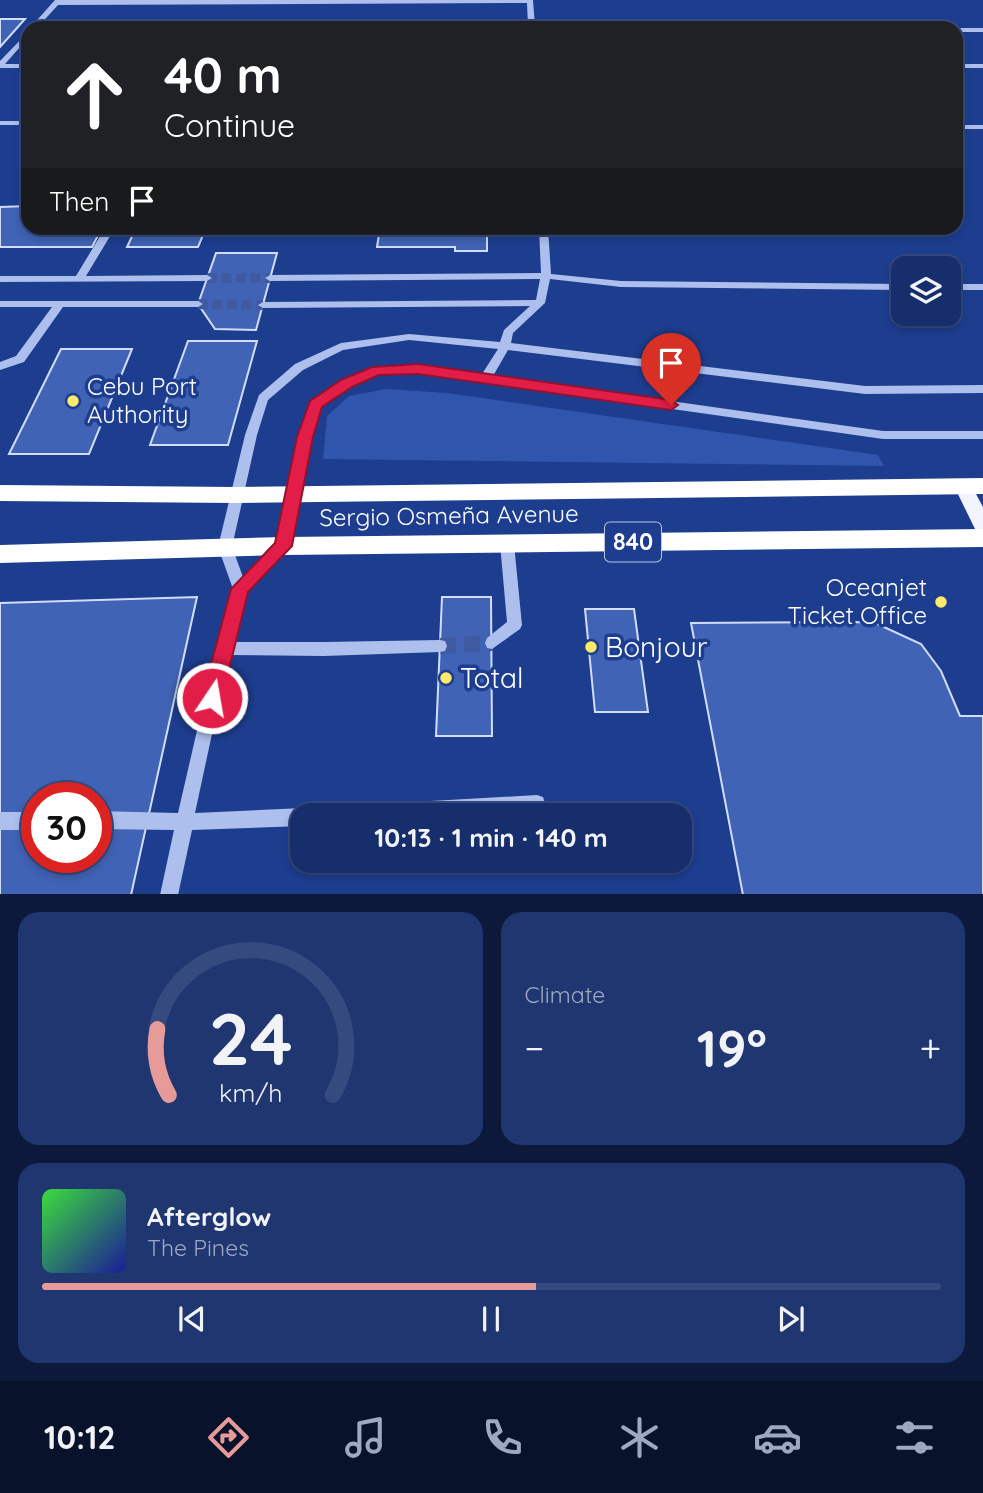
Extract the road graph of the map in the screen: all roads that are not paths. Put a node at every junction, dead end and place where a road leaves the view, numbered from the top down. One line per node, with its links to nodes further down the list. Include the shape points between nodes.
1 (530, 0): 2 (street); 4 (street)
2 (58, 2): 3 (street)
3 (40, 21)
4 (532, 21)
5 (963, 30): 6 (street)
6 (983, 30)
7 (21, 42): 8 (street)
8 (0, 65): 10 (street)
9 (963, 65): 11 (street)
10 (21, 66)
11 (983, 66)
12 (0, 123): 13 (street)
13 (21, 123)
14 (963, 127): 15 (street)
15 (983, 127)
16 (106, 235): 19 (street)
17 (543, 235): 18 (street)
18 (546, 276): 21 (street); 23 (street, via 621,284); 26 (street)
19 (80, 278): 20 (street); 22 (street)
20 (207, 278)
21 (270, 278)
22 (0, 279)
23 (891, 287)
24 (961, 287): 25 (street)
25 (983, 287)
26 (540, 303): 30 (street); 31 (street, via 508,332)
27 (0, 304): 28 (street)
28 (59, 304): 29 (street); 32 (street, via 20,359)
29 (198, 304)
30 (263, 305)
31 (506, 346): 33 (street); 34 (street, via 865,390); 39 (street, via 410,337 341,348 299,368 263,398)
32 (0, 366)
33 (485, 379): 35 (street, via 883,435); 38 (street, via 418,369 377,370 346,384 315,404)
34 (983, 389)
35 (983, 435)
36 (973, 486): 38 (highway, Sergio Osmeña Avenue / 840); 40 (main road)
37 (0, 493): 39 (highway, Sergio Osmeña Avenue / 840)
38 (293, 493): 39 (highway, Sergio Osmeña Avenue / 840); 43 (street)
39 (236, 495): 44 (street)
40 (983, 526)
41 (983, 538): 42 (highway, Sergio Osmeña Avenue / 840)
42 (507, 544): 43 (highway, Sergio Osmeña Avenue / 840); 47 (street, via 515,625)
43 (284, 546): 44 (highway, Sergio Osmeña Avenue / 840); 46 (street)
44 (225, 547): 45 (highway, Sergio Osmeña Avenue / 840); 46 (street)
45 (0, 554)
46 (240, 589): 49 (street)
47 (492, 643)
48 (440, 646): 49 (street)
49 (223, 648): 54 (street)
50 (290, 818): 54 (street)
51 (112, 820): 54 (street)
52 (0, 821): 53 (street)
53 (21, 821)
54 (185, 822): 55 (street)
55 (169, 894)

